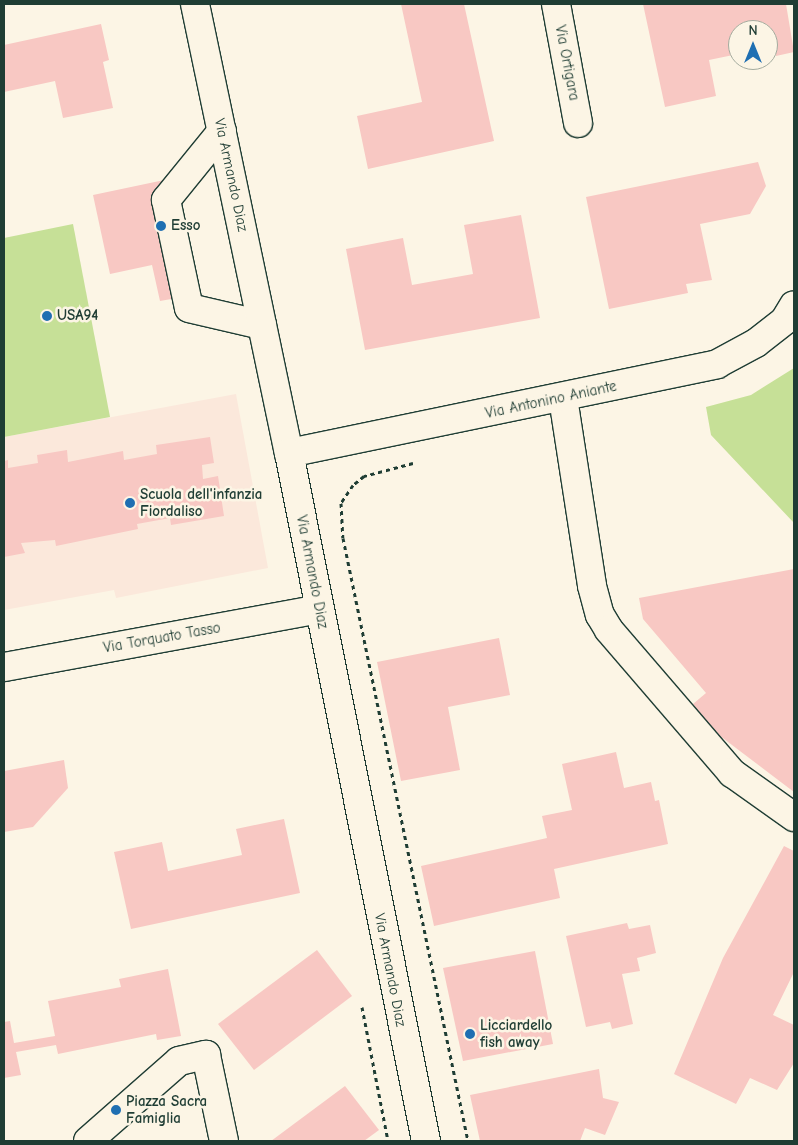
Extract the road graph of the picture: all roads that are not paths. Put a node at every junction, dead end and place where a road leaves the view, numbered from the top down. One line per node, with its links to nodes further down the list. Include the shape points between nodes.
1 (195, 4): 4 (main road, Via Armando Diaz)
2 (556, 4): 3 (main road, Via Ortigara)
3 (578, 123)
4 (222, 131): 6 (main road, Via Armando Diaz); 6 (main road, via 166,200 190,308)
5 (794, 306): 7 (main road, Via Antonino Aniante, via 785,320 756,343 717,364)
6 (262, 325): 8 (main road, Via Armando Diaz)
7 (563, 398): 8 (main road, Via Antonino Aniante); 11 (main road, via 592,586 600,615 732,773)
8 (289, 453): 9 (main road, Via Armando Diaz)
9 (320, 609): 10 (main road, Via Torquato Tasso); 14 (main road, Via Armando Diaz)
10 (4, 668)
11 (794, 817)
12 (88, 1141): 13 (main road, via 179,1061 206,1056)
13 (224, 1141)
14 (426, 1141)

